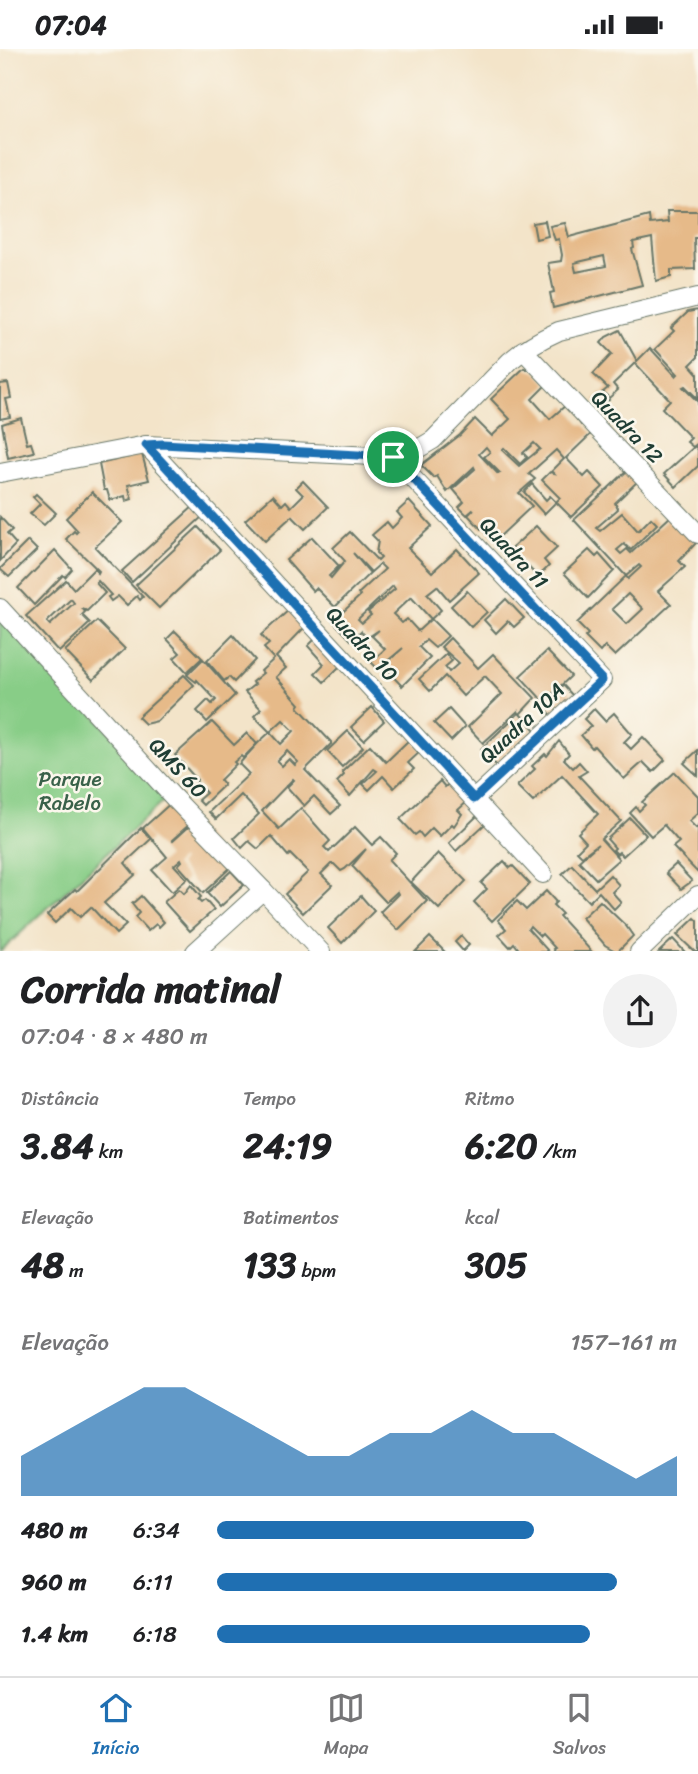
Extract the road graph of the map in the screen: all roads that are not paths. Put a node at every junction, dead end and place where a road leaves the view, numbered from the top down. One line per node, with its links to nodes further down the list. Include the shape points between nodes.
1 (698, 297): 2 (street, via 559,331)
2 (523, 350): 4 (street, via 433,440); 6 (street, Quadra 12)
3 (146, 445): 4 (street); 5 (street); 9 (street, Quadra 10)
4 (393, 457): 8 (street, Quadra 11)
5 (0, 473)
6 (698, 534)
7 (0, 608): 11 (street, QMS 60)
8 (602, 680): 9 (street, Quadra 10A)
9 (474, 799): 10 (street, Quadra 10)
10 (543, 874)
11 (263, 890): 13 (street); 14 (street, QMS 60)
12 (698, 895): 15 (street)
13 (195, 951)
14 (321, 951)
15 (639, 951)

